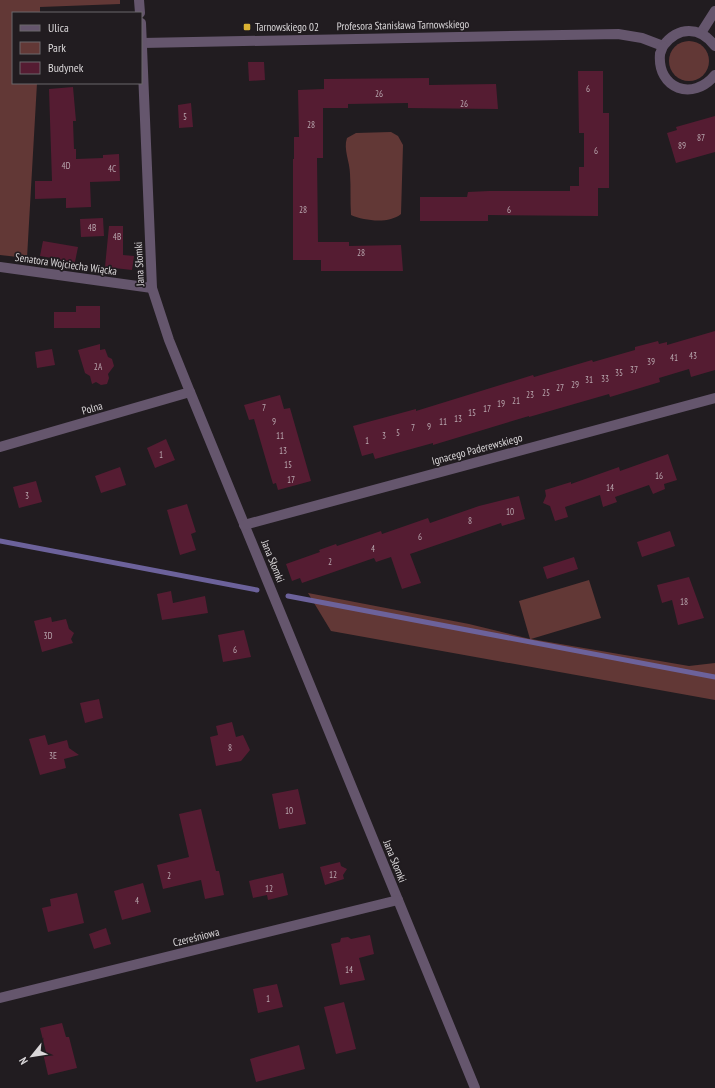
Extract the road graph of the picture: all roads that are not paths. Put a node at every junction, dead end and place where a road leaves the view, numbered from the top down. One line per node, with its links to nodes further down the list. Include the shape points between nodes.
1 (140, 0): 3 (street)
2 (715, 11): 4 (street)
3 (140, 12)
4 (701, 33): 6 (street); 7 (street, via 684,31 672,36)
5 (142, 43): 7 (street, Profesora Stanisława Tarnowskiego, via 612,34 642,38); 10 (street, Jana Słomki)
6 (715, 46)
7 (662, 50): 8 (street, via 659,62 666,78 681,89 700,88)
8 (715, 75)
9 (0, 267): 10 (street, Senatora Wojciecha Wiącka)
10 (152, 288): 11 (street, Jana Słomki)
11 (190, 392): 13 (street, Polna); 14 (street, Jana Słomki)
12 (715, 398): 14 (street, Ignacego Paderewskiego)
13 (0, 447)
14 (244, 525): 15 (street, Jana Słomki)
15 (398, 900): 16 (street, Czereśniowa); 17 (street, Jana Słomki)
16 (0, 998)
17 (475, 1088)

